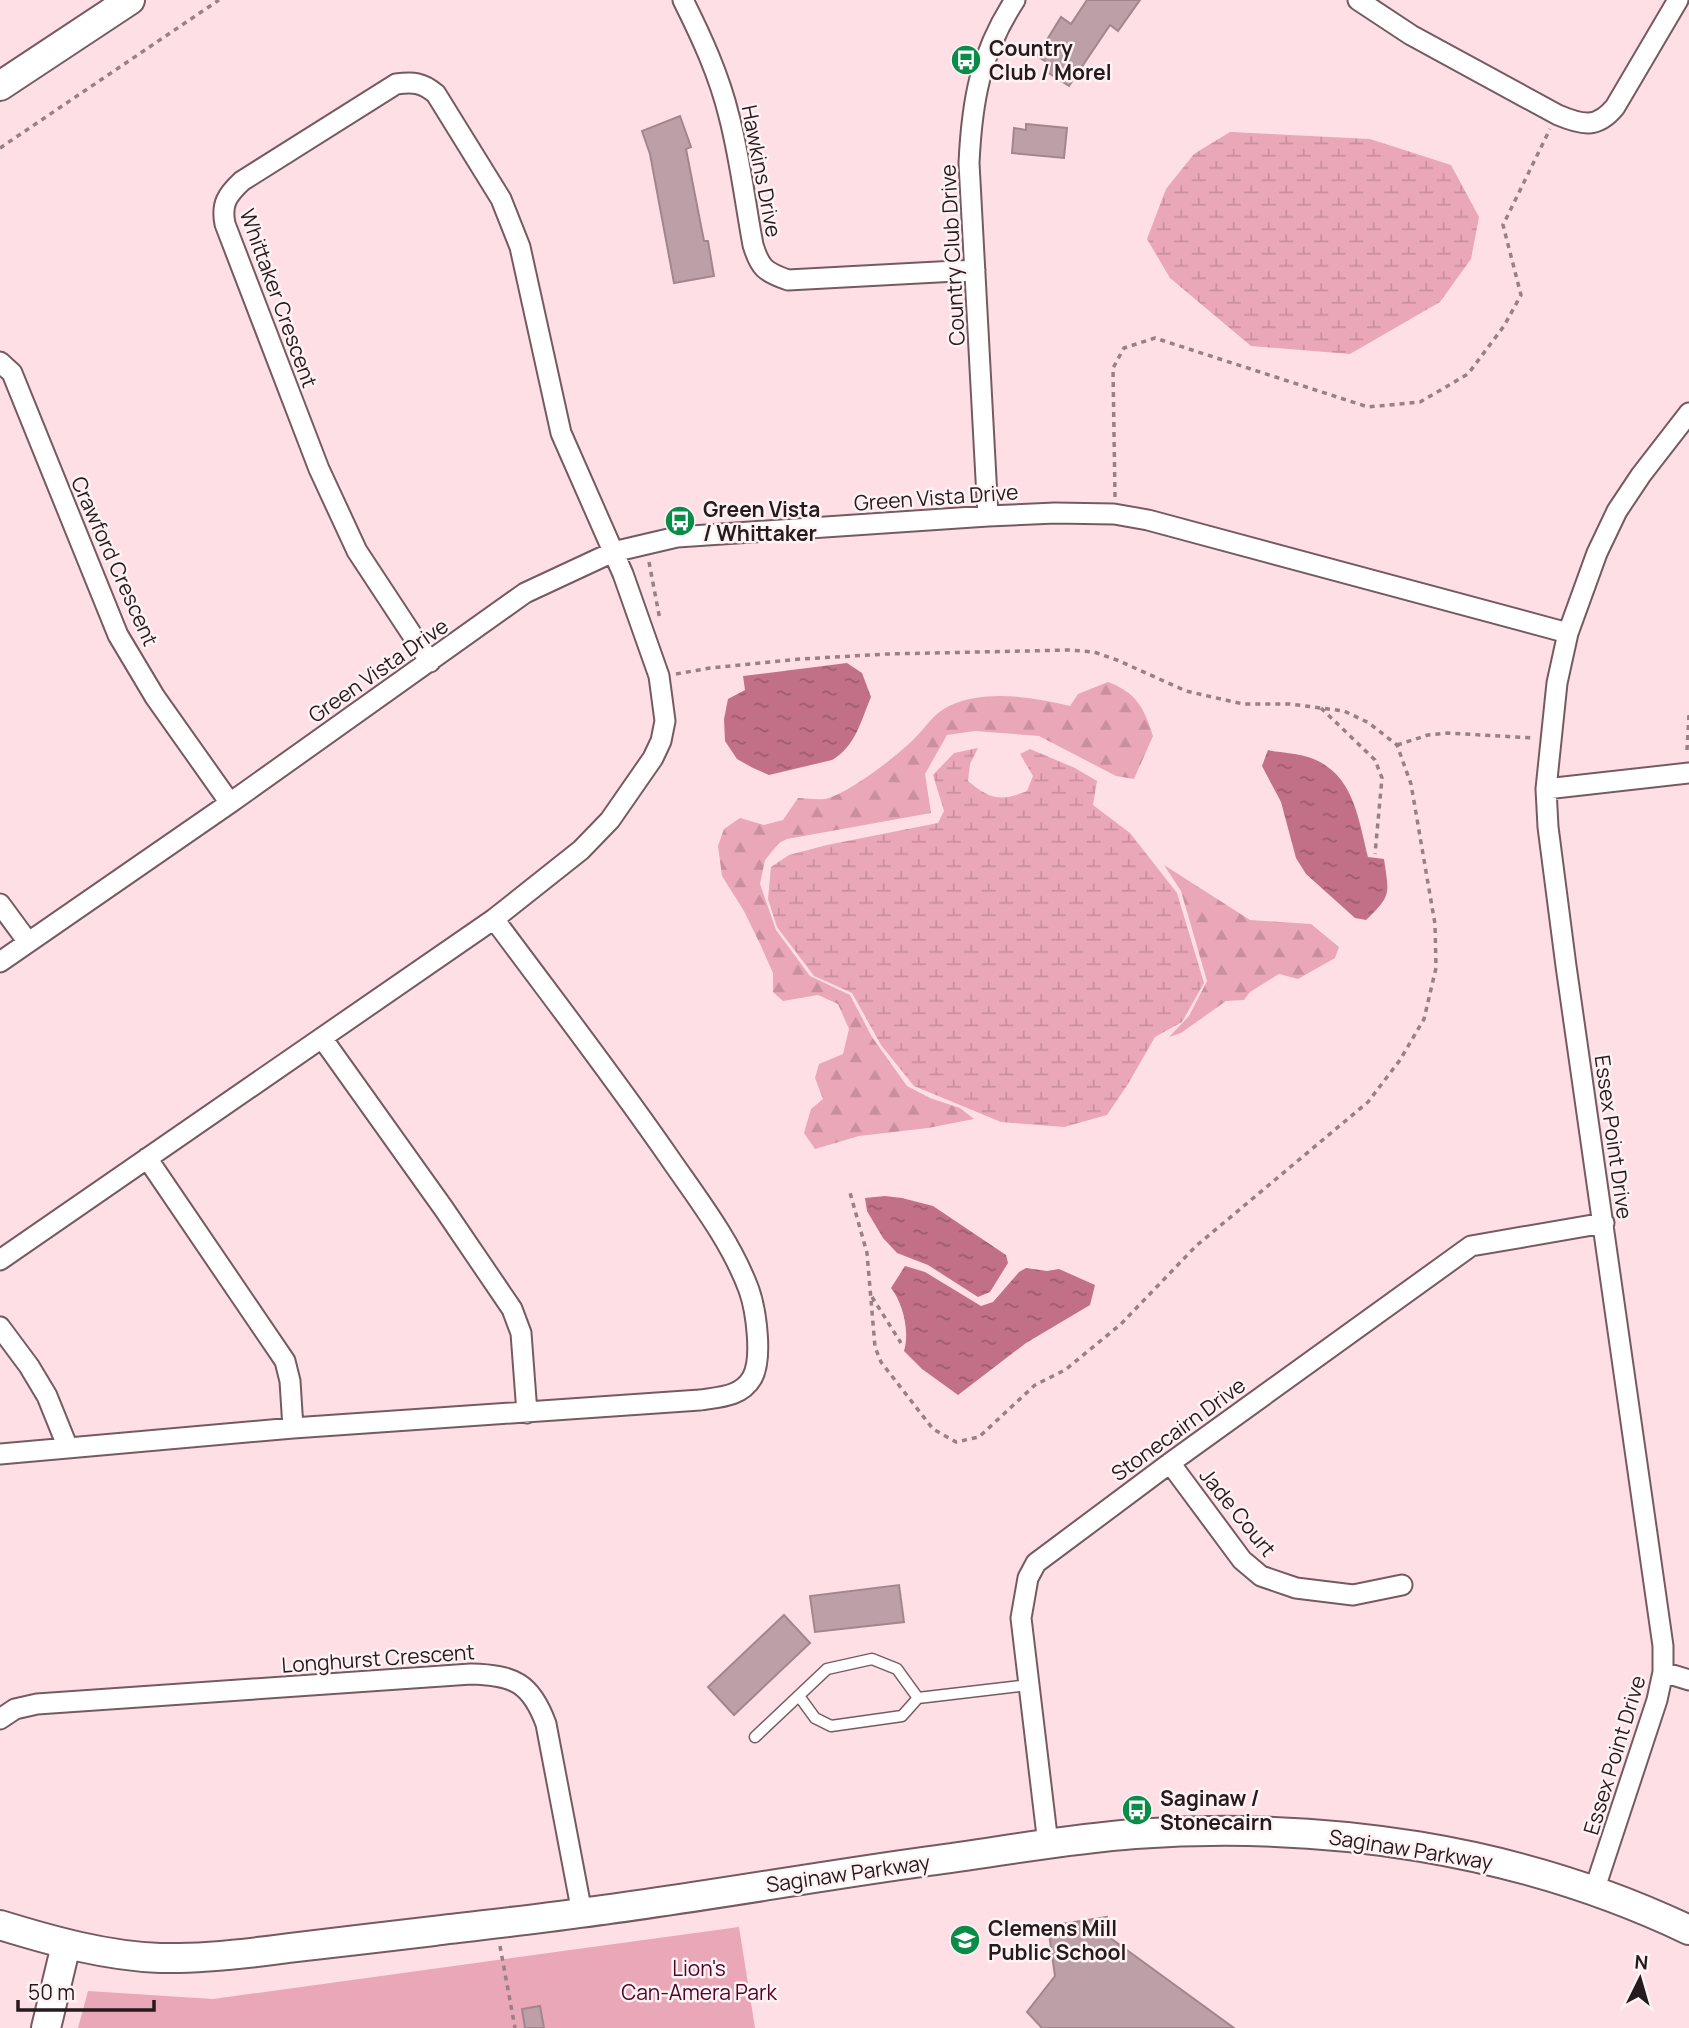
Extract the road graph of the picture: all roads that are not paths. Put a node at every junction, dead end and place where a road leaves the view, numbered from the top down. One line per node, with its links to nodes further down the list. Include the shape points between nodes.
1 (130, 0): 6 (street)
2 (683, 0): 7 (street, Hawkins Drive, via 716,72 730,118 753,245 758,261 770,274 788,280)
3 (1015, 0): 7 (street, Country Club Drive, via 983,63 971,113)
4 (1358, 0): 5 (street, via 1411,35 1558,115 1586,123 1609,114)
5 (1678, 0)
6 (0, 86)
7 (975, 270): 10 (street, Country Club Drive)
8 (0, 362): 16 (street, Crawford Crescent, via 12,373 118,635 155,697)
9 (1689, 413): 12 (street, Essex Point Drive, via 1617,511)
10 (988, 516): 11 (street, Green Vista Drive, via 677,537); 12 (street, Green Vista Drive, via 1114,514 1148,520)
11 (613, 552): 13 (street, Green Vista Drive, via 525,593); 13 (street, Whittaker Crescent, via 561,433 520,247 501,199 436,94 426,85 396,84 242,181 229,192 222,208 319,469 357,551); 18 (street, via 659,676 665,721 661,741 610,820 581,850)
12 (1568, 633): 15 (street, Essex Point Drive, via 1557,683)
13 (430, 662): 16 (street, Green Vista Drive)
14 (1689, 773): 15 (street)
15 (1546, 789): 23 (street, Essex Point Drive, via 1564,953)
16 (230, 803): 19 (street, Green Vista Drive)
17 (0, 904): 19 (street)
18 (494, 919): 21 (street); 26 (street, via 712,1220 750,1292 758,1340 753,1377 731,1395)
19 (28, 942): 20 (street, Green Vista Drive)
20 (0, 962)
21 (321, 1038): 22 (street); 26 (street, via 512,1309 521,1333)
22 (147, 1158): 24 (street); 27 (street, via 285,1361)
23 (1604, 1223): 30 (street, Stonecairn Drive, via 1471,1246); 32 (street, Essex Point Drive)
24 (0, 1260)
25 (0, 1327): 28 (street, via 47,1396)
26 (527, 1413): 27 (street)
27 (293, 1428): 28 (street)
28 (68, 1448): 29 (street)
29 (0, 1454)
30 (1170, 1463): 31 (street, Jade Court, via 1242,1560 1261,1576 1296,1588 1353,1595); 34 (street, Stonecairn Drive, via 1036,1563 1028,1578 1021,1618)
31 (1402, 1585)
32 (1663, 1672): 33 (street); 40 (street, Essex Point Drive)
33 (1689, 1680)
34 (1028, 1685): 36 (lane); 39 (street, Stonecairn Drive)
35 (799, 1696): 36 (lane, via 815,1718 831,1726 902,1716); 36 (lane, via 827,1669 872,1658 897,1670); 38 (lane)
36 (918, 1698)
37 (0, 1719): 41 (street, Longhurst Crescent, via 37,1703 471,1674 515,1680 539,1704 546,1724)
38 (755, 1737)
39 (1048, 1844): 40 (street, Saginaw Parkway, via 1183,1831 1310,1833 1445,1851); 41 (street, Saginaw Parkway)
40 (1594, 1891): 43 (street, Saginaw Parkway)
41 (582, 1913): 44 (street, Saginaw Parkway, via 231,1955 159,1958)
42 (0, 1925): 44 (street, Saginaw Parkway)
43 (1689, 1930)
44 (66, 1945): 45 (street)
45 (46, 2028)

